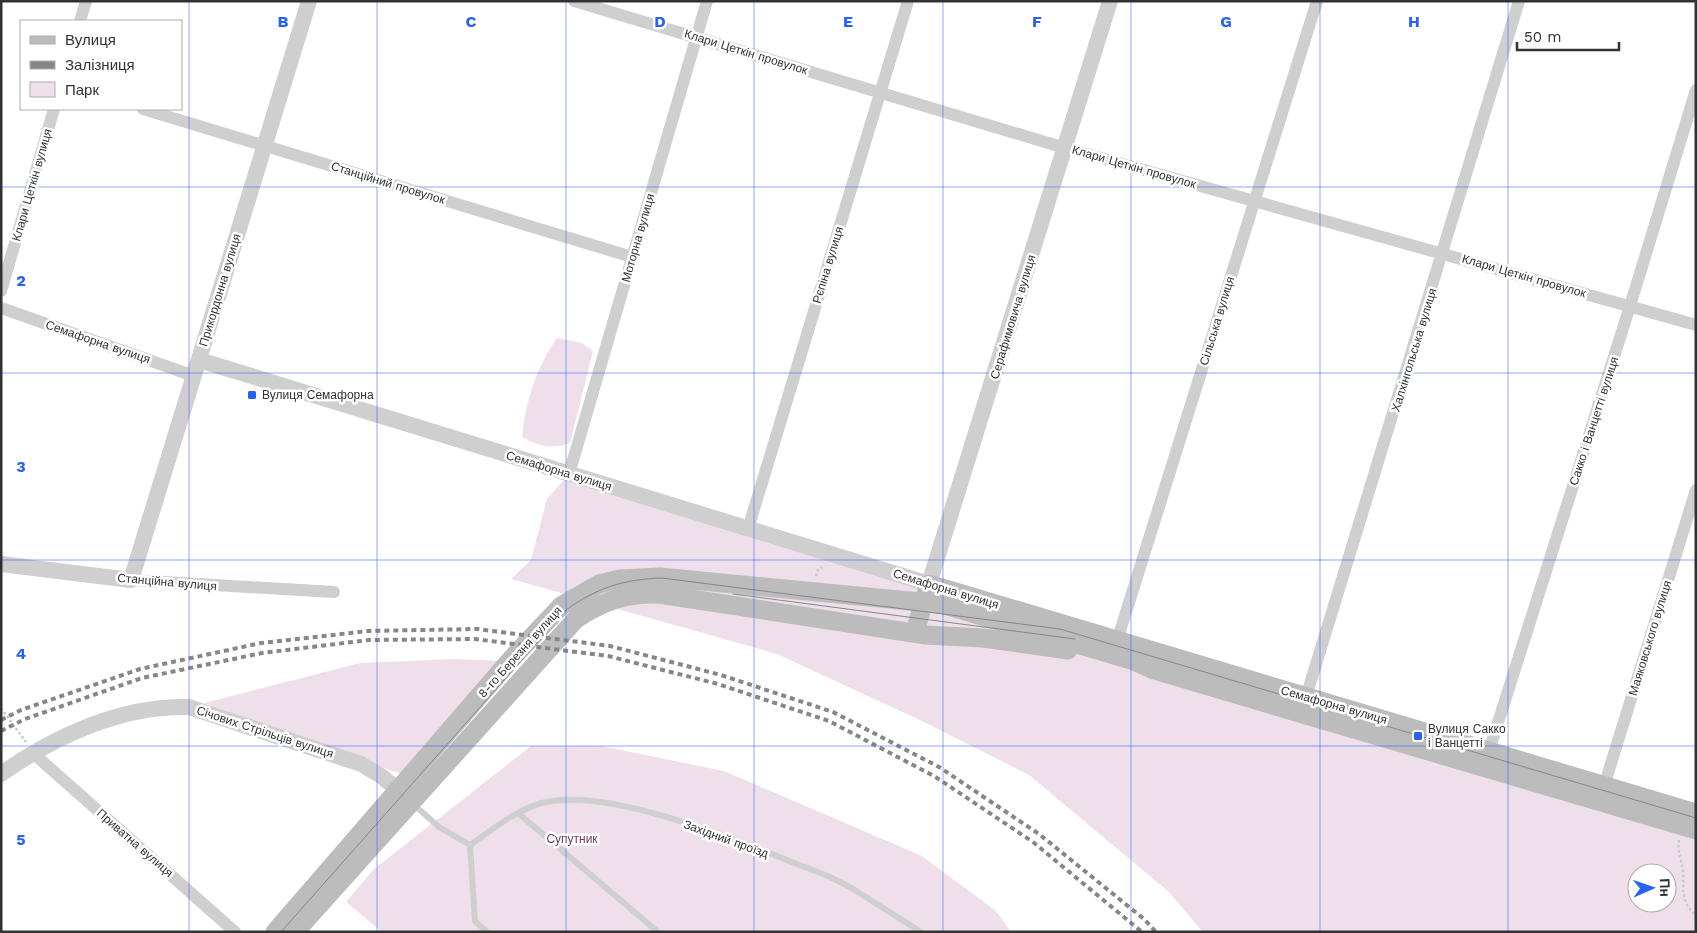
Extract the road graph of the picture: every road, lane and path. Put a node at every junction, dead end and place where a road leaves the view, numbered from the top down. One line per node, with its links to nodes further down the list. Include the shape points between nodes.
1 (86, 1): 9 (street)
2 (309, 1): 15 (street, Прикордонна вулиця)
3 (574, 1): 10 (street, Клари Цеткін провулок)
4 (706, 1): 10 (street, Моторна вулиця)
5 (908, 1): 12 (street, Рєпіна вулиця)
6 (1110, 1): 16 (street, Серафимовича вулиця)
7 (1317, 1): 17 (street, Сільська вулиця)
8 (1519, 1): 18 (street, Халхінгольська вулиця)
9 (80, 20)
10 (696, 38): 12 (street, Клари Цеткін провулок); 19 (street, Моторна вулиця)
11 (1696, 90): 21 (street, Сакко і Ванцетті вулиця)
12 (880, 93): 16 (street, Клари Цеткін провулок); 28 (street, Рєпіна вулиця)
13 (54, 110): 20 (street, Клари Цеткін вулиця)
14 (146, 110): 15 (street, Станційний провулок)
15 (265, 146): 19 (street, Станційний провулок); 24 (street, Прикордонна вулиця)
16 (1066, 148): 17 (street, Клари Цеткін провулок); 32 (street, Серафимовича вулиця)
17 (1255, 201): 18 (street, Клари Цеткін провулок); 34 (street, Сільська вулиця)
18 (1444, 254): 21 (street, Клари Цеткін провулок); 36 (street, Халхінгольська вулиця)
19 (632, 258): 26 (street, Моторна вулиця)
20 (1, 291)
21 (1630, 306): 23 (street, Клари Цеткін провулок); 38 (street, Сакко і Ванцетті вулиця)
22 (1, 308): 25 (street, Семафорна вулиця)
23 (1696, 325)
24 (199, 360): 25 (street, Прикордонна вулиця); 26 (street, Семафорна вулиця)
25 (194, 376): 30 (street, Прикордонна вулиця)
26 (569, 474): 28 (street, Семафорна вулиця)
27 (1696, 490): 41 (street, Маяковського вулиця)
28 (748, 529): 32 (street, Семафорна вулиця)
29 (1, 564): 30 (street, Станційна вулиця)
30 (131, 580): 31 (street, Станційна вулиця)
31 (334, 592)
32 (926, 592): 33 (main road, Серафимовича вулиця); 34 (main road, Семафорна вулиця); 35 (main road, Семафорна вулиця, via 960,608); 42 (main road, 8-го Березня вулиця, via 660,577 620,579 599,584 561,606 513,657)
33 (916, 632): 35 (main road, Семафорна вулиця, via 1056,648); 42 (main road, 8-го Березня вулиця, via 659,594 624,595 576,619)
34 (1117, 641): 36 (main road, Семафорна вулиця)
35 (1154, 670): 45 (main road, Семафорна вулиця)
36 (1306, 697): 38 (main road, Семафорна вулиця)
37 (1, 708): 39 (path)
38 (1489, 751): 41 (main road, Семафорна вулиця)
39 (34, 754): 40 (street, Січових Стрільців вулиця); 42 (street, Січових Стрільців вулиця, via 108,720 164,706 189,707 362,764); 48 (street, Приватна вулиця)
40 (1, 774)
41 (1604, 786): 44 (main road, Семафорна вулиця)
42 (404, 796): 46 (lane, via 439,827); 49 (main road, 8-го Березня вулиця); 50 (main road, 8-го Березня вулиця)
43 (518, 813): 46 (lane, Західний проїзд); 52 (lane); 53 (lane, Західний проїзд, via 542,802 567,799 624,805 676,820 828,876)
44 (1696, 813)
45 (1689, 828): 47 (path, via 1678,850 1683,869 1682,898)
46 (470, 845): 51 (lane, via 475,921)
47 (1696, 915)
48 (235, 932)
49 (275, 932)
50 (295, 932)
51 (487, 932)
52 (658, 932)
53 (921, 932)

